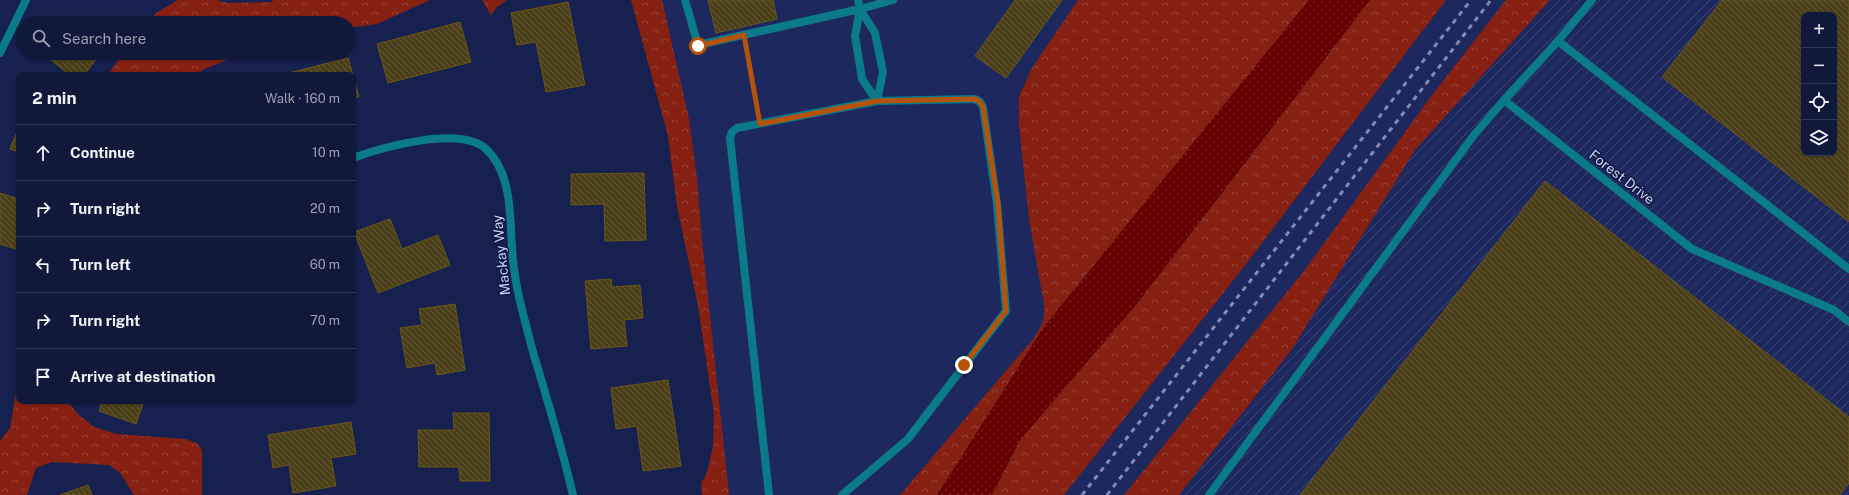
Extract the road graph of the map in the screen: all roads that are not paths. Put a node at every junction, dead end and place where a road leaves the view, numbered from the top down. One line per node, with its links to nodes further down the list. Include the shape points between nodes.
1 (26, 0): 7 (street)
2 (686, 0): 6 (street, via 698,46)
3 (858, 0): 6 (street)
4 (893, 0): 6 (street)
5 (1592, 0): 9 (street)
6 (860, 10): 12 (street, via 855,36 862,79); 12 (street, via 875,33 883,72)
7 (18, 16)
8 (16, 20): 10 (street)
9 (1558, 41): 11 (street); 14 (street)
10 (0, 53)
11 (1504, 100): 15 (street, Forest Drive, via 1692,248 1834,310); 19 (street, via 1474,135)
12 (877, 101): 17 (street, via 737,128 730,138); 18 (street, via 975,99 980,102 983,107 998,204 1006,311 908,439)
13 (356, 157): 16 (street, Mackay Way, via 397,145 456,138 476,142 498,164 508,198 518,297)
14 (1849, 268)
15 (1849, 322)
16 (573, 495)
17 (769, 495)
18 (842, 495)
19 (1209, 495)

